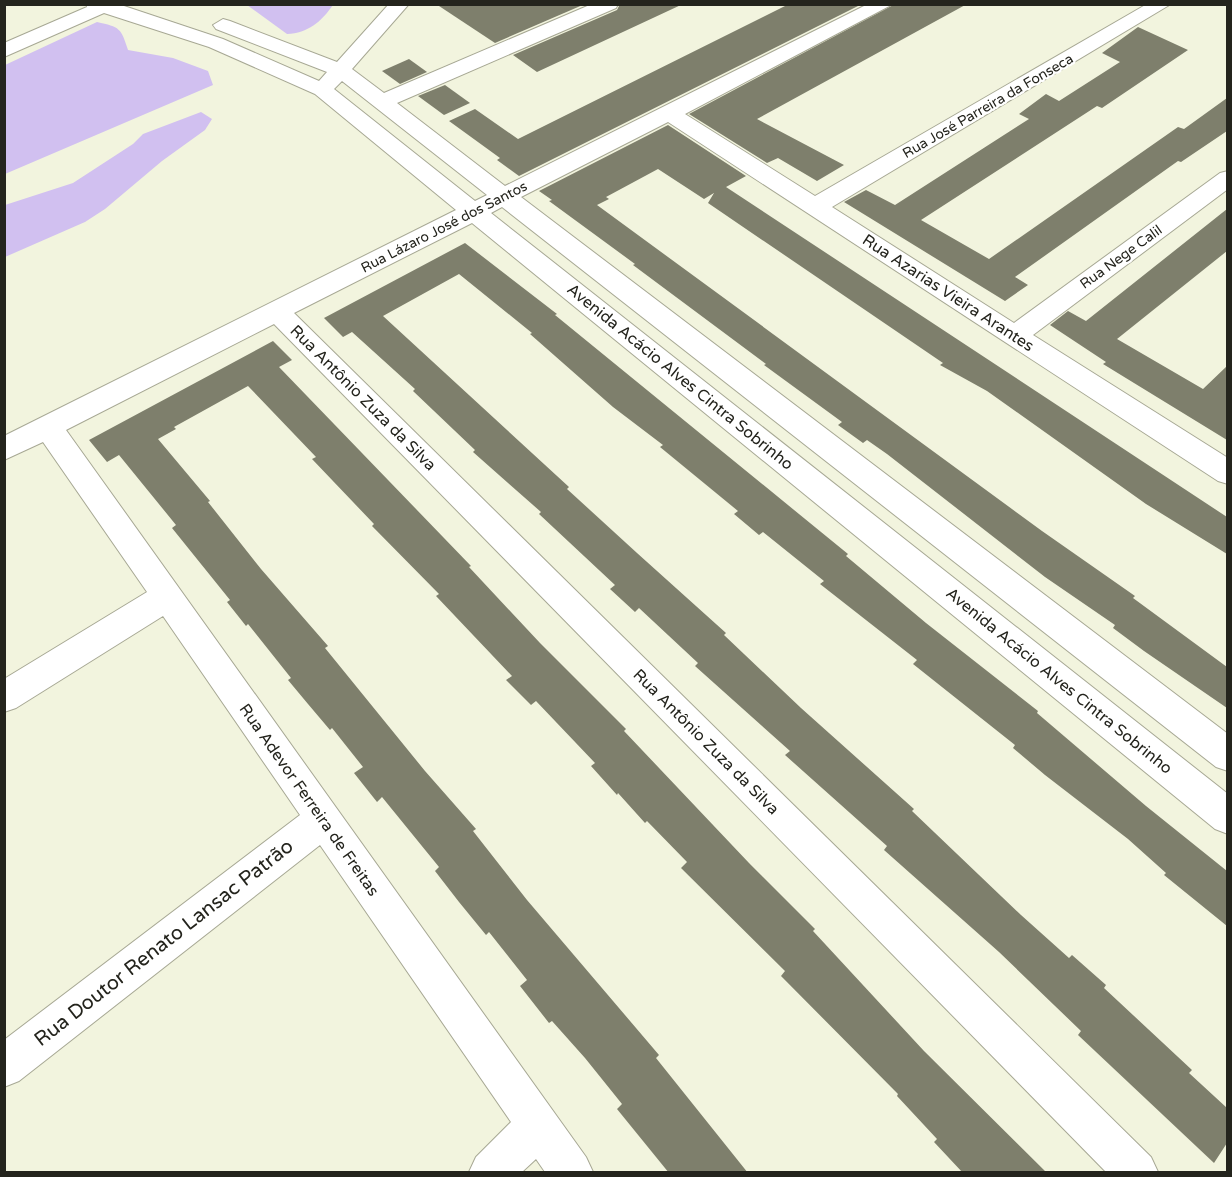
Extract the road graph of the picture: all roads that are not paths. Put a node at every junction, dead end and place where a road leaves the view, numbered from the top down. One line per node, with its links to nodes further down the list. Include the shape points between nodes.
1 (158, 4): 8 (street, Avenida Acácio Alves Cintra Sobrinho, via 234,28)
2 (400, 4): 8 (street)
3 (609, 4): 9 (street)
4 (884, 4): 10 (street, Rua Lázaro José dos Santos)
5 (1162, 4): 13 (street, Rua José Parreira da Fonseca)
6 (103, 6): 7 (street); 8 (street, Avenida Acácio Alves Cintra Sobrinho)
7 (4, 51)
8 (331, 80): 9 (street, Avenida Acácio Alves Cintra Sobrinho); 14 (street, Avenida Acácio Alves Cintra Sobrinho)
9 (382, 102): 12 (street, Avenida Acácio Alves Cintra Sobrinho)
10 (669, 113): 12 (street, Rua Lázaro José dos Santos); 13 (street, Rua Azarias Vieira Arantes)
11 (1227, 178): 16 (street, Rua Nege Calil)
12 (505, 196): 14 (street, Rua Lázaro José dos Santos); 22 (street, Avenida Acácio Alves Cintra Sobrinho)
13 (814, 207): 16 (street, Rua Azarias Vieira Arantes)
14 (474, 211): 15 (street, Rua Lázaro José dos Santos); 23 (street, Avenida Acácio Alves Cintra Sobrinho)
15 (276, 311): 17 (street, Rua Lázaro José dos Santos); 29 (street, Rua Antônio Zuza da Silva)
16 (1014, 336): 19 (street, Rua Azarias Vieira Arantes)
17 (48, 427): 18 (street, Rua Lázaro José dos Santos); 20 (street, Rua Adevor Ferreira de Freitas)
18 (4, 449)
19 (1227, 473)
20 (166, 597): 21 (street); 24 (street, Rua Adevor Ferreira de Freitas)
21 (4, 697)
22 (1227, 755)
23 (1227, 817)
24 (323, 820): 25 (street, Rua Doutor Renato Lansac Patrão); 26 (street, Rua Adevor Ferreira de Freitas)
25 (4, 1066)
26 (537, 1127): 27 (street); 28 (street, Rua Adevor Ferreira de Freitas)
27 (491, 1173)
28 (571, 1173)
29 (1136, 1173)

